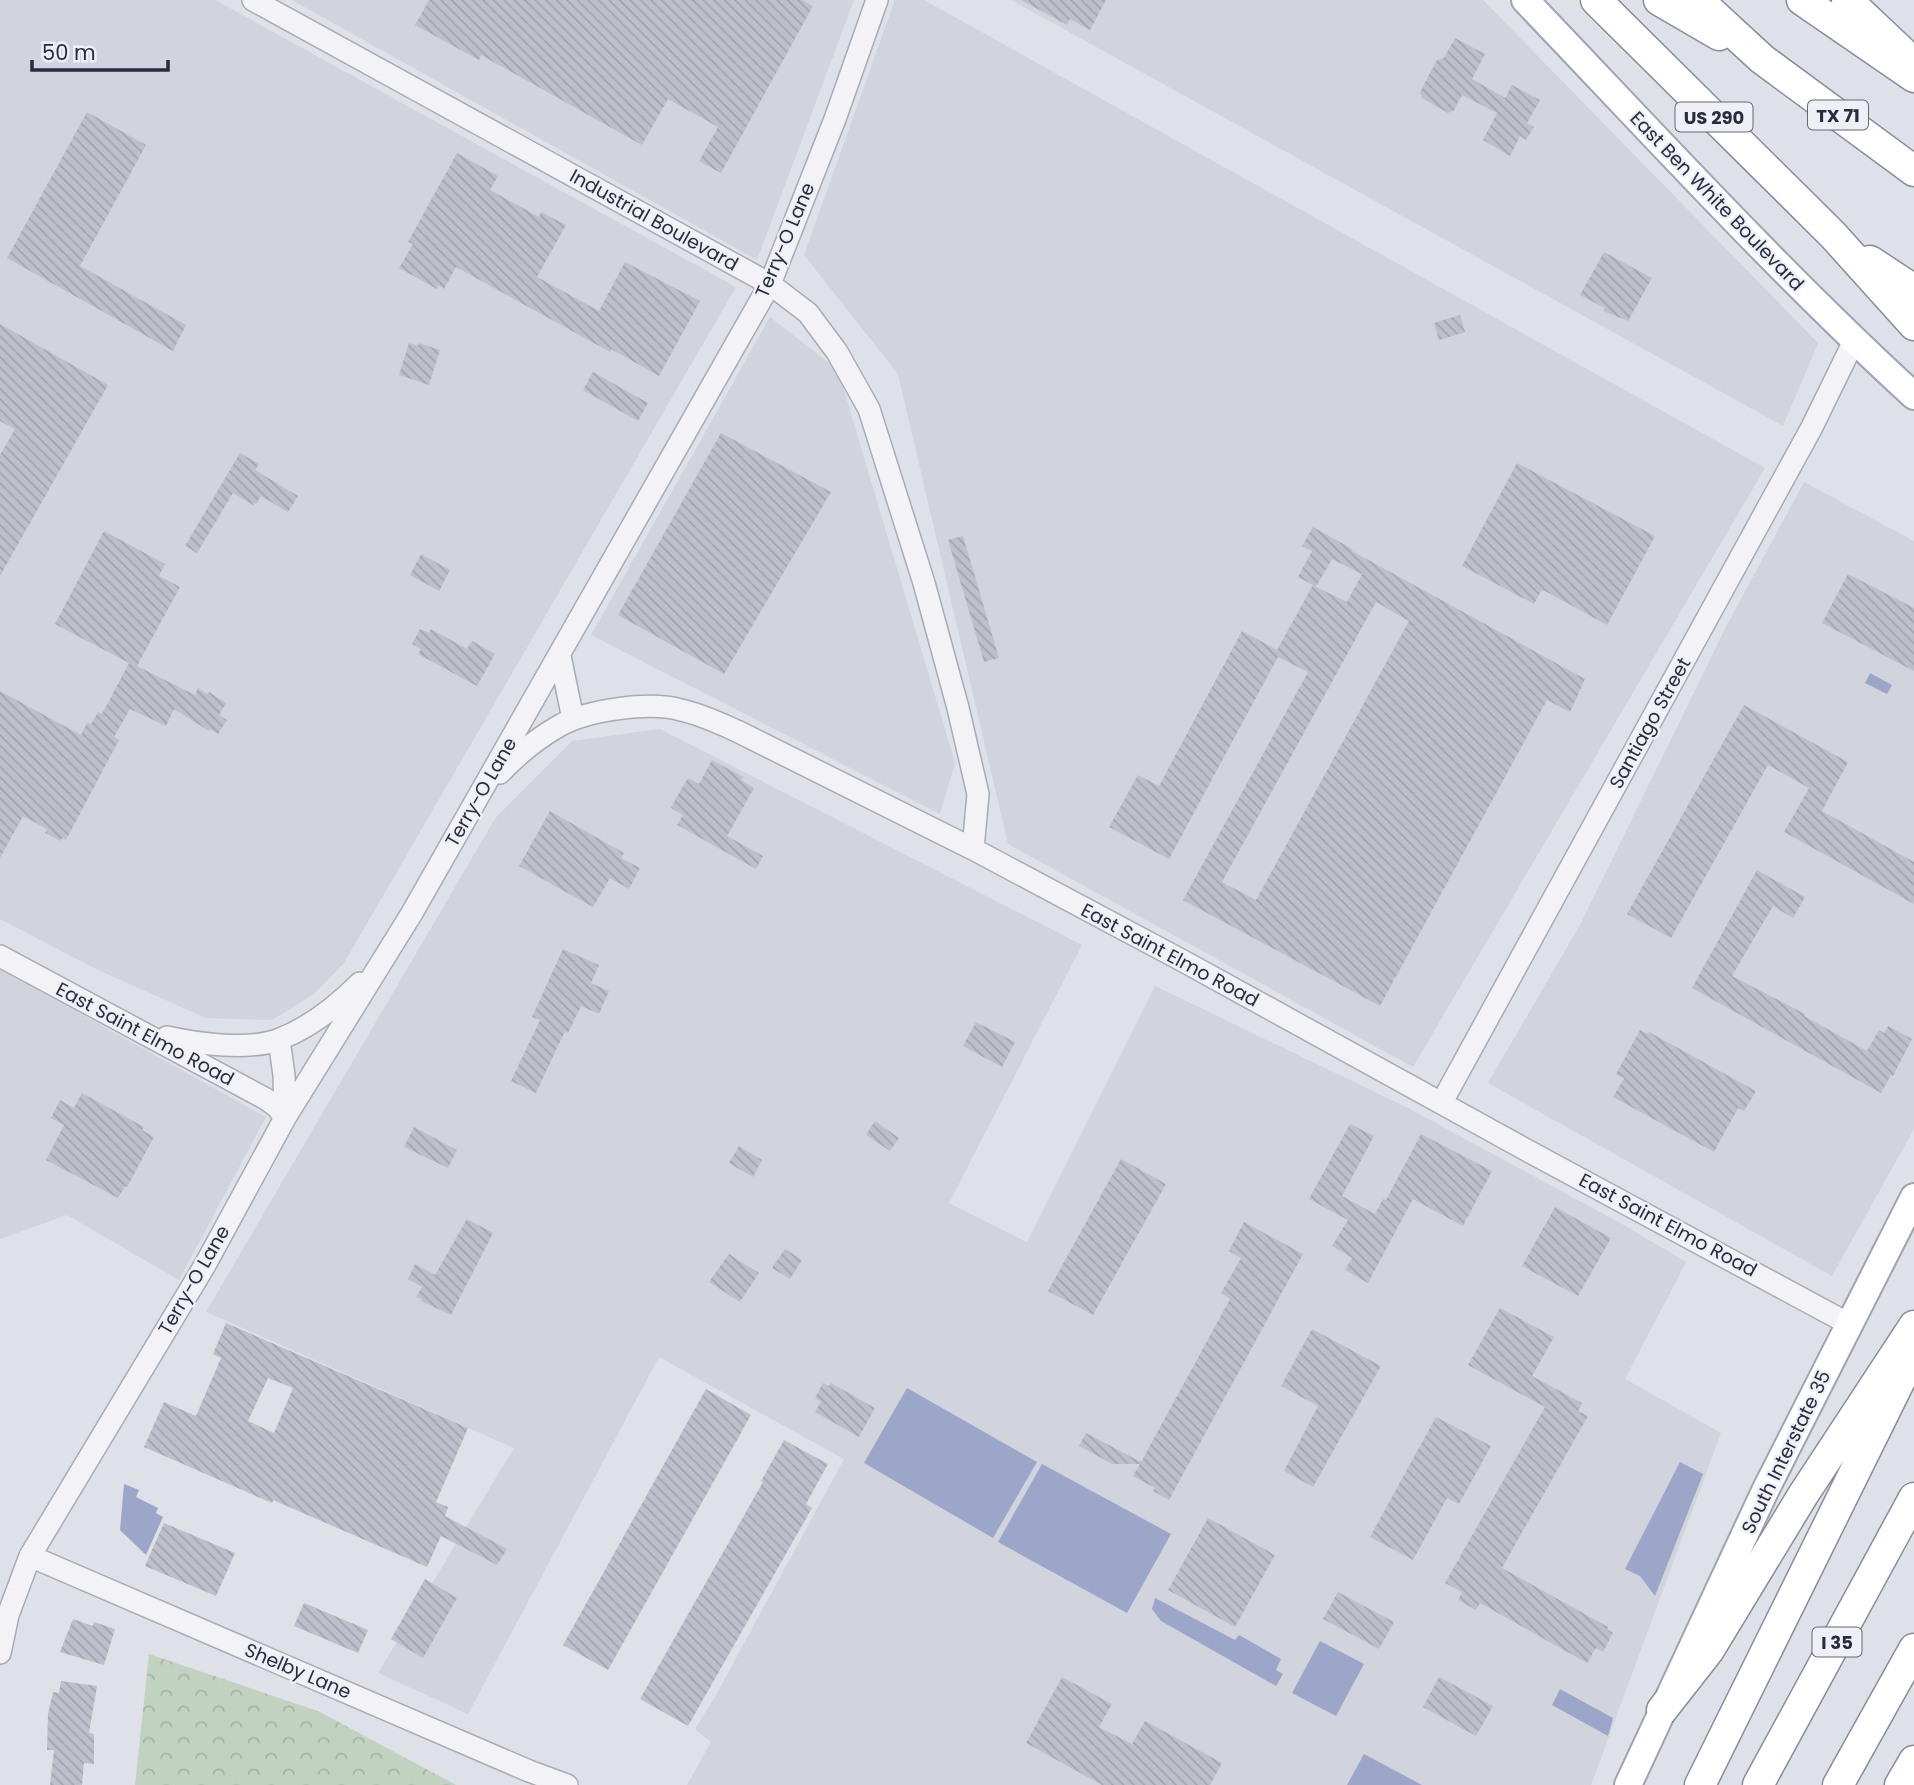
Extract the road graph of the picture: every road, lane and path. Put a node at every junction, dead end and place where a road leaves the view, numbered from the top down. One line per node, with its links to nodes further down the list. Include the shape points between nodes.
1 (253, 0): 14 (street, Industrial Boulevard)
2 (877, 0): 14 (street, Terry-O Lane)
3 (1525, 0): 17 (main road, East Ben White Boulevard)
4 (1596, 0): 13 (highway, US 290)
5 (1659, 0): 9 (highway)
6 (1698, 0): 9 (highway, TX 71)
7 (1802, 0): 11 (highway)
8 (1847, 0): 10 (highway)
9 (1762, 59): 12 (highway, TX 71)
10 (1914, 64)
11 (1914, 77)
12 (1914, 171)
13 (1833, 235): 15 (highway, US 290); 16 (highway)
14 (770, 284): 19 (street, Terry-O Lane); 22 (street, Industrial Boulevard, via 808,313 837,352 869,409 958,708 978,794)
15 (1914, 290)
16 (1914, 325)
17 (1854, 341): 18 (main road, East Ben White Boulevard); 27 (street, Santiago Street, via 1812,427)
18 (1914, 396)
19 (560, 656): 20 (street); 21 (street, Terry-O Lane)
20 (573, 719): 21 (street, East Saint Elmo Road, via 527,748); 22 (street, East Saint Elmo Road, via 632,708 688,712 737,731)
21 (482, 791): 24 (street, Terry-O Lane)
22 (973, 849): 27 (street, East Saint Elmo Road)
23 (0, 956): 25 (street, East Saint Elmo Road)
24 (383, 960): 26 (street, via 333,1009); 28 (street, Terry-O Lane)
25 (141, 1032): 26 (street, via 199,1045); 28 (street, East Saint Elmo Road, via 266,1099)
26 (279, 1040): 28 (street)
27 (1442, 1102): 30 (street, East Saint Elmo Road)
28 (285, 1118): 34 (street, Terry-O Lane, via 205,1265)
29 (1914, 1197): 30 (main road, South Interstate 35)
30 (1849, 1324): 37 (main road, South Interstate 35)
31 (1914, 1326): 37 (highway, via 1709,1650)
32 (1914, 1352): 41 (highway)
33 (1914, 1498): 42 (highway, I 35)
34 (30, 1556): 36 (street, Terry-O Lane, via 8,1615); 39 (street, Shelby Lane)
35 (1914, 1650): 43 (highway)
36 (0, 1653)
37 (1662, 1710): 40 (main road, South Interstate 35)
38 (1914, 1761): 44 (highway)
39 (567, 1785)
40 (1628, 1785)
41 (1700, 1785)
42 (1758, 1785)
43 (1838, 1785)
44 (1900, 1785)

